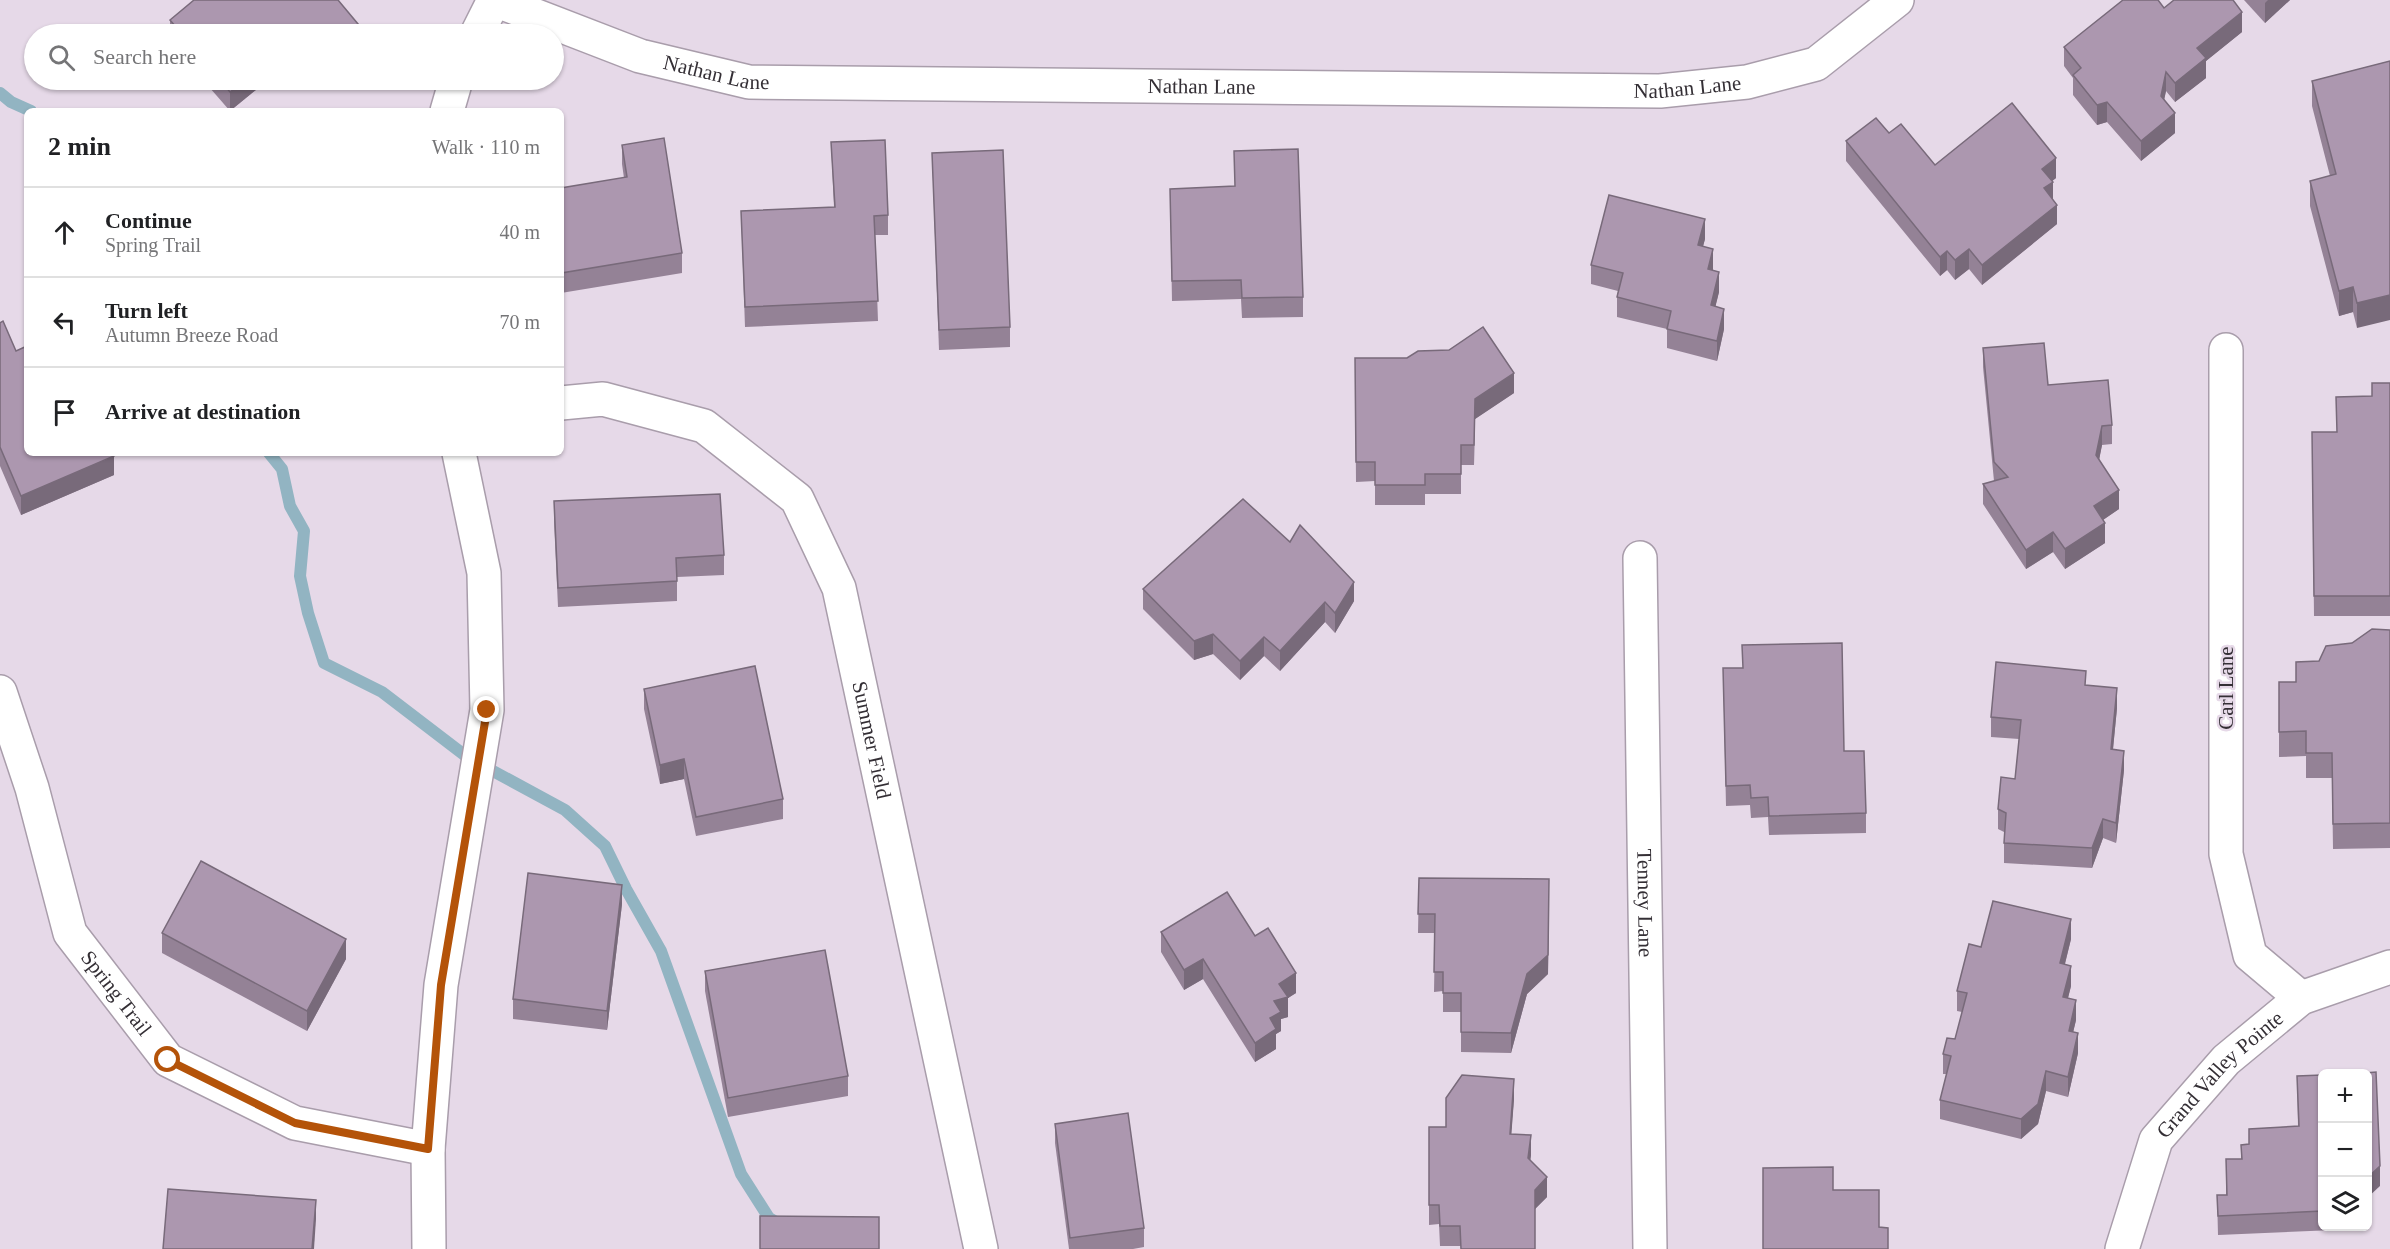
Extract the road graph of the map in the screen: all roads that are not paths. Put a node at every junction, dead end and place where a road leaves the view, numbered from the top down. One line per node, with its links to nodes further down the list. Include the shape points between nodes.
1 (494, 0): 3 (street); 4 (street, Nathan Lane)
2 (1897, 0): 5 (street, Nathan Lane, via 1816,64 1747,82 1660,91 749,82 640,56)
3 (482, 24)
4 (557, 24)
5 (564, 27)
6 (453, 90): 7 (street)
7 (448, 108)
8 (2226, 350): 14 (street, Carl Lane, via 2226,854 2250,955)
9 (564, 403): 17 (street, Summer Field, via 603,399 704,426 797,499 839,588)
10 (460, 456): 15 (street, via 484,573 487,710 441,985)
11 (1640, 558): 18 (street, Tenney Lane)
12 (0, 692): 15 (street, Spring Trail, via 32,788 70,933 168,1060 295,1123)
13 (2390, 967): 14 (street, Grand Valley Pointe)
14 (2301, 998): 19 (street, Grand Valley Pointe, via 2226,1060 2156,1140)
15 (428, 1149): 16 (street)
16 (429, 1249)
17 (981, 1249)
18 (1650, 1249)
19 (2122, 1249)

